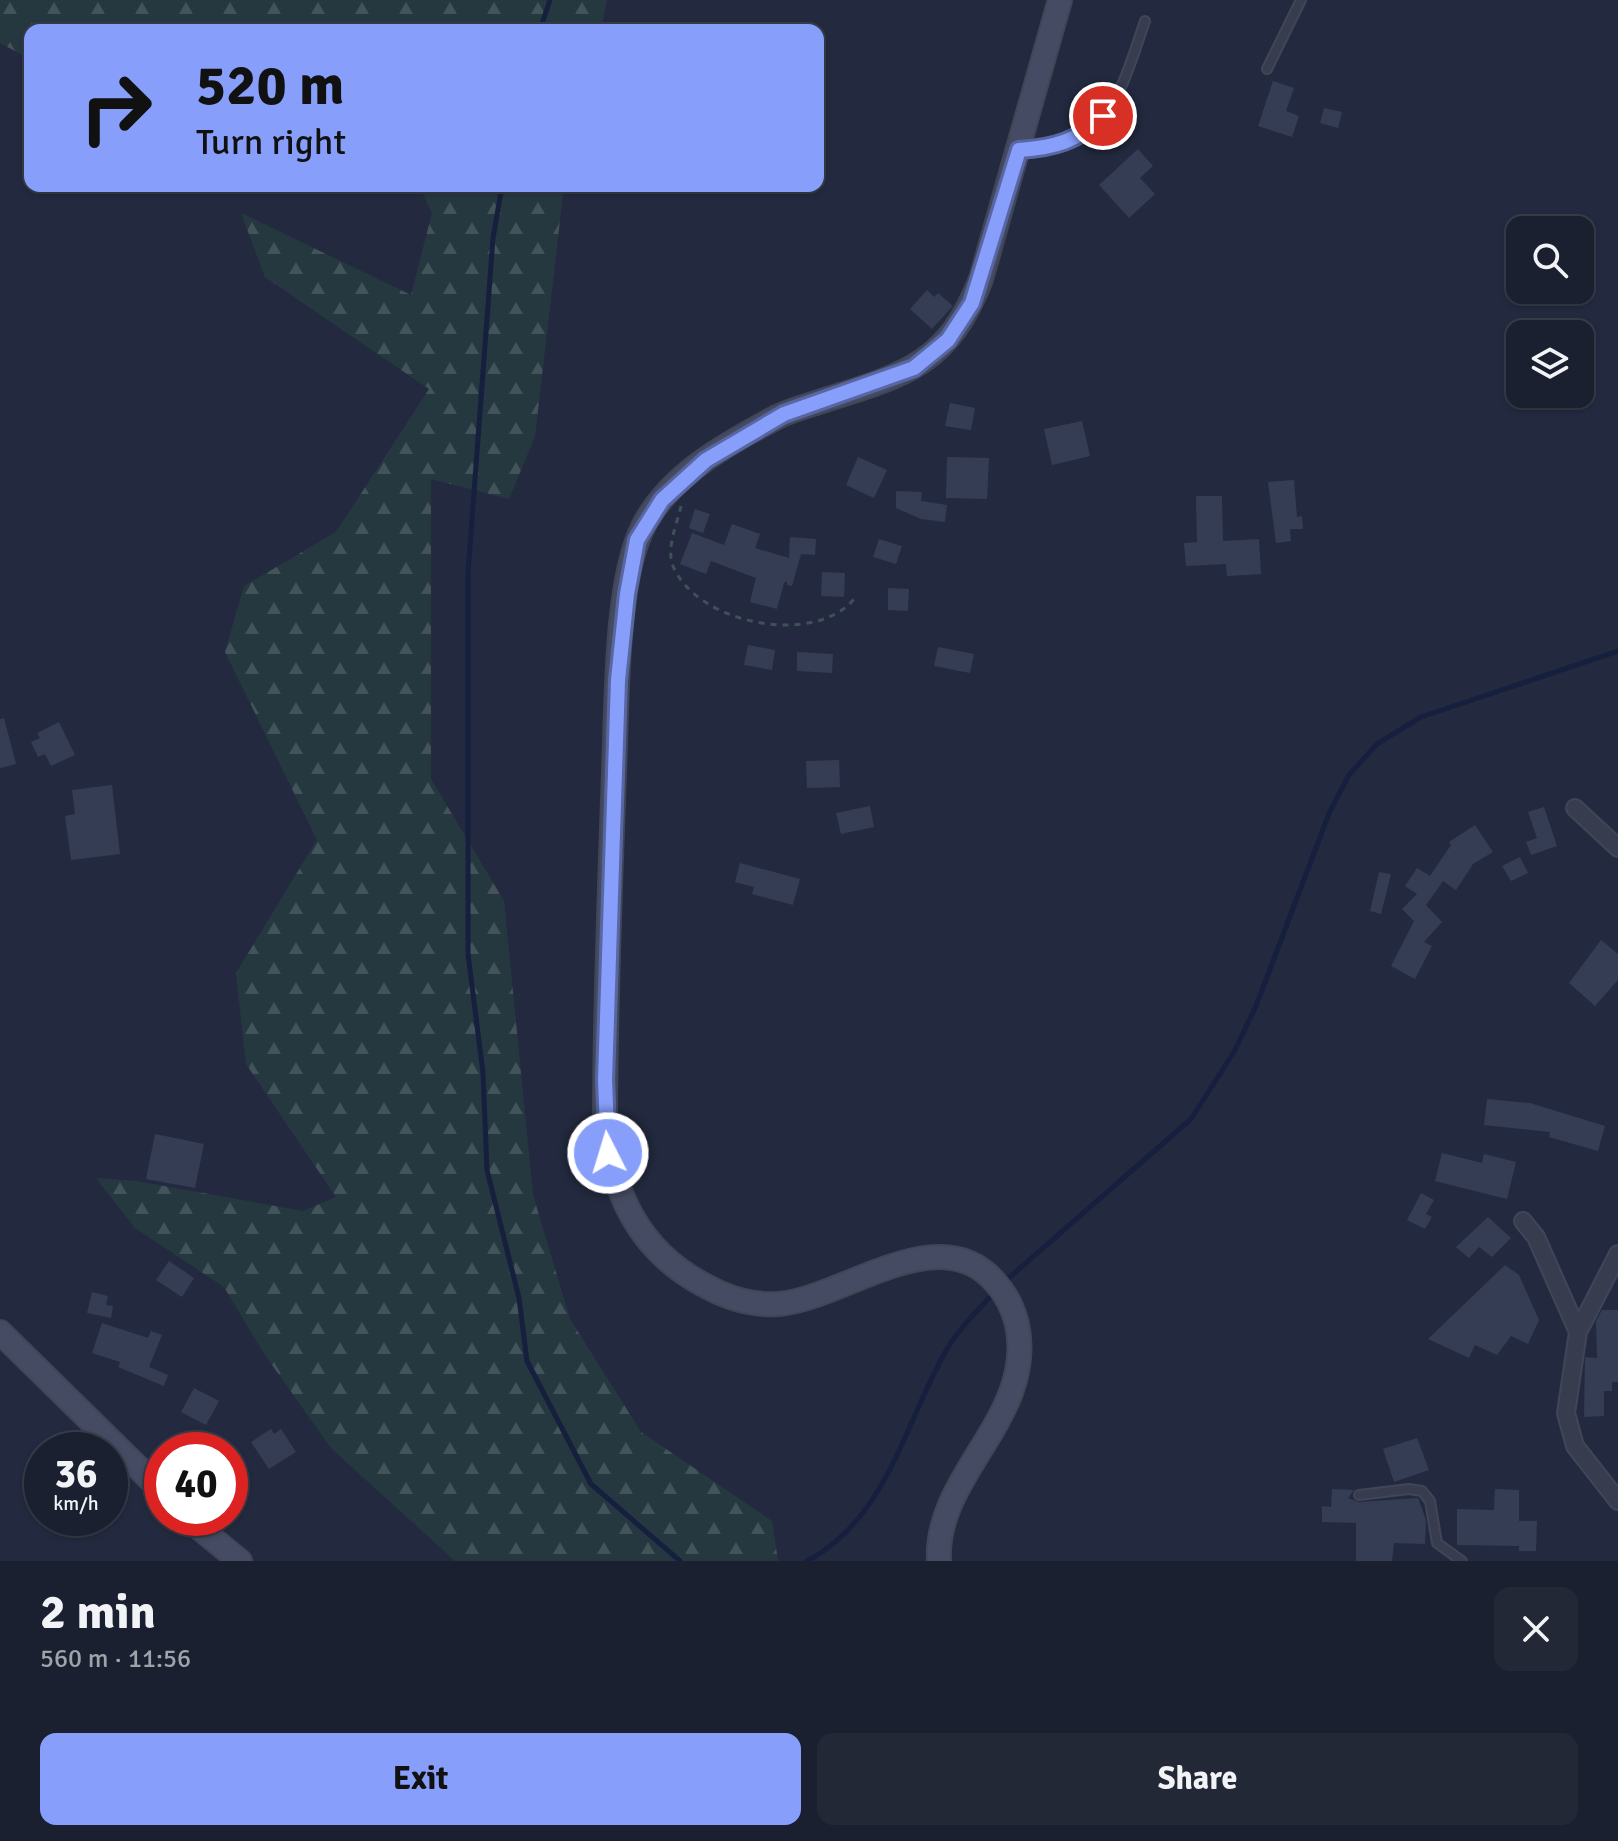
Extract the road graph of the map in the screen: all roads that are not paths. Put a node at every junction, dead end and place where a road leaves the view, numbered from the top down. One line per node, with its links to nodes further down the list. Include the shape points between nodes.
1 (1060, 0): 5 (street)
2 (1301, 0): 4 (lane)
3 (1145, 21): 5 (lane, via 1119,100 1087,132 1051,149)
4 (1267, 69)
5 (1019, 150): 17 (street, via 981,279 962,323 948,340 897,376 784,414 738,438 679,481 644,525 631,563 619,666 605,1123 615,1179 649,1245 688,1277 740,1301 803,1300 932,1256 970,1263 989,1274 1004,1292 1018,1328 1014,1387 952,1501)
6 (1575, 808): 7 (street)
7 (1618, 848)
8 (1523, 1221): 11 (street, via 1536,1237)
9 (1618, 1254): 11 (street)
10 (0, 1332): 12 (street)
11 (1578, 1332): 14 (street, via 1566,1413 1575,1446)
12 (144, 1473)
13 (1359, 1495): 18 (lane, via 1422,1491 1430,1501 1437,1543)
14 (1618, 1501)
15 (209, 1536): 16 (street)
16 (240, 1561)
17 (939, 1561)
18 (1462, 1561)

